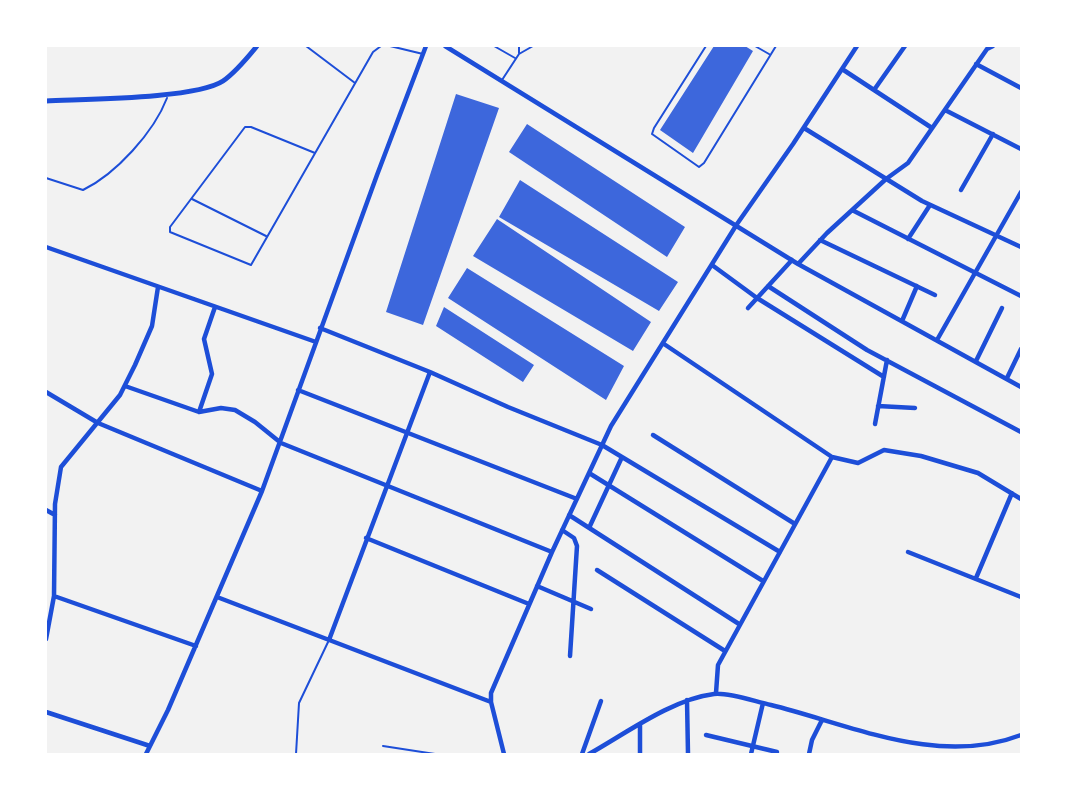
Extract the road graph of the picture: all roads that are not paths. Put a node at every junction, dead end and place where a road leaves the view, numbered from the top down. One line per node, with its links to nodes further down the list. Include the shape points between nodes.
1 (257, 46): 26 (street, via 223,81 207,89)
2 (306, 46): 23 (lane)
3 (381, 46): 23 (lane)
4 (390, 46): 16 (lane)
5 (426, 46): 16 (street)
6 (445, 46): 22 (street)
7 (494, 46): 19 (lane)
8 (519, 46): 17 (lane)
9 (533, 46): 17 (lane)
10 (706, 46): 18 (lane, via 652,134 699,167)
11 (755, 46): 18 (lane)
12 (776, 46): 18 (lane)
13 (858, 46): 21 (street)
14 (905, 46): 25 (street)
15 (993, 46): 20 (street)
16 (423, 54): 62 (street)
17 (519, 54): 19 (lane)
18 (770, 55)
19 (516, 58): 22 (lane)
20 (976, 64): 24 (street); 28 (street)
21 (842, 69): 25 (street); 29 (street)
22 (502, 80): 41 (street)
23 (355, 83): 33 (lane)
24 (1021, 88)
25 (874, 90): 30 (street)
26 (168, 94): 27 (street); 34 (lane, via 160,112 110,173 83,190)
27 (46, 101)
28 (944, 110): 30 (street); 31 (street)
29 (804, 128): 35 (street); 41 (street)
30 (932, 128): 35 (street, via 908,163)
31 (993, 134): 32 (street); 36 (street)
32 (1021, 149)
33 (315, 153): 38 (lane, via 245,127); 42 (lane)
34 (46, 178)
35 (886, 179): 39 (street); 40 (street)
36 (961, 190)
37 (1021, 192): 43 (street)
38 (191, 198): 42 (lane); 42 (lane, via 170,232 249,266)
39 (930, 205): 43 (street); 44 (street)
40 (852, 210): 44 (street); 45 (street)
41 (737, 224): 48 (street); 50 (street)
42 (267, 236)
43 (996, 237): 47 (street); 51 (street)
44 (908, 239): 51 (street)
45 (820, 240): 49 (street); 54 (street)
46 (46, 247): 52 (street)
47 (1021, 247)
48 (792, 260): 49 (street); 53 (street)
49 (798, 264): 61 (street)
50 (712, 265): 57 (street); 65 (street)
51 (974, 273): 56 (street); 63 (street)
52 (158, 286): 58 (street); 72 (street, via 152,326)
53 (768, 286): 57 (street); 67 (street)
54 (916, 286): 55 (street); 61 (street)
55 (935, 295)
56 (1021, 296)
57 (757, 298): 59 (street); 70 (street)
58 (215, 307): 64 (street); 78 (street, via 204,339 212,374)
59 (748, 307)
60 (1002, 308): 68 (street)
61 (902, 321): 63 (street)
62 (320, 328): 64 (street); 69 (street)
63 (937, 340): 68 (street)
64 (316, 342): 74 (street)
65 (664, 344): 85 (street); 87 (street)
66 (1021, 349): 71 (street)
67 (887, 360): 70 (street); 81 (street)
68 (976, 361): 71 (street)
69 (430, 372): 82 (street); 85 (street)
70 (884, 377): 76 (street)
71 (1007, 378): 73 (street)
72 (125, 386): 78 (street); 79 (street)
73 (1021, 387)
74 (298, 390): 82 (street); 84 (street)
75 (46, 392): 79 (street)
76 (878, 407): 77 (street); 80 (street)
77 (915, 408)
78 (198, 412): 84 (street, via 235,410)
79 (98, 423): 91 (street); 96 (street, via 61,467)
80 (875, 424)
81 (1021, 432)
82 (407, 433): 89 (street); 93 (street)
83 (653, 435): 98 (street)
84 (281, 443): 89 (street); 91 (street)
85 (602, 445): 86 (street); 88 (street)
86 (622, 457): 90 (street); 103 (street)
87 (832, 457): 92 (street, via 858,463 884,450 921,456 978,474); 98 (street)
88 (589, 473): 90 (street); 93 (street)
89 (387, 486): 101 (street); 102 (street)
90 (609, 486): 99 (street); 107 (street)
91 (262, 491): 110 (street)
92 (1012, 493): 94 (street); 106 (street)
93 (577, 499): 97 (street)
94 (1021, 499)
95 (46, 510): 96 (street)
96 (55, 515): 109 (street)
97 (569, 515): 99 (street); 100 (street)
98 (795, 524): 103 (street)
99 (589, 528): 115 (street)
100 (562, 530): 102 (street); 112 (street, via 577,546)
101 (366, 538): 113 (street); 117 (street)
102 (552, 552): 108 (street)
103 (779, 552): 107 (street)
104 (908, 552): 106 (street)
105 (597, 570): 119 (street)
106 (976, 578): 111 (street)
107 (763, 581): 115 (street)
108 (537, 586): 112 (street); 113 (street)
109 (54, 596): 116 (street); 118 (street)
110 (217, 597): 117 (street); 118 (street)
111 (1021, 597)
112 (573, 602): 114 (street); 120 (street)
113 (528, 604): 124 (street)
114 (592, 610)
115 (739, 624): 119 (street)
116 (46, 639)
117 (329, 640): 124 (street); 138 (lane, via 299,703)
118 (196, 646): 131 (street)
119 (725, 651): 121 (street, via 718,664)
120 (570, 656)
121 (716, 693): 122 (street); 125 (street)
122 (687, 700): 128 (street); 143 (street)
123 (601, 701): 141 (street)
124 (491, 702): 140 (street)
125 (763, 703): 127 (street); 133 (street)
126 (46, 712): 131 (street)
127 (822, 720): 134 (street, via 915,743); 145 (street)
128 (640, 725): 136 (street); 142 (street)
129 (1021, 735): 134 (street)
130 (706, 736): 133 (street)
131 (150, 746): 137 (street)
132 (383, 746): 139 (lane)
133 (753, 747): 135 (street); 144 (street)
134 (975, 747): 146 (street)
135 (777, 752)
136 (593, 753)
137 (146, 754)
138 (296, 754)
139 (435, 754)
140 (504, 754)
141 (582, 754)
142 (640, 754)
143 (688, 754)
144 (751, 754)
145 (809, 754)
146 (968, 754)

